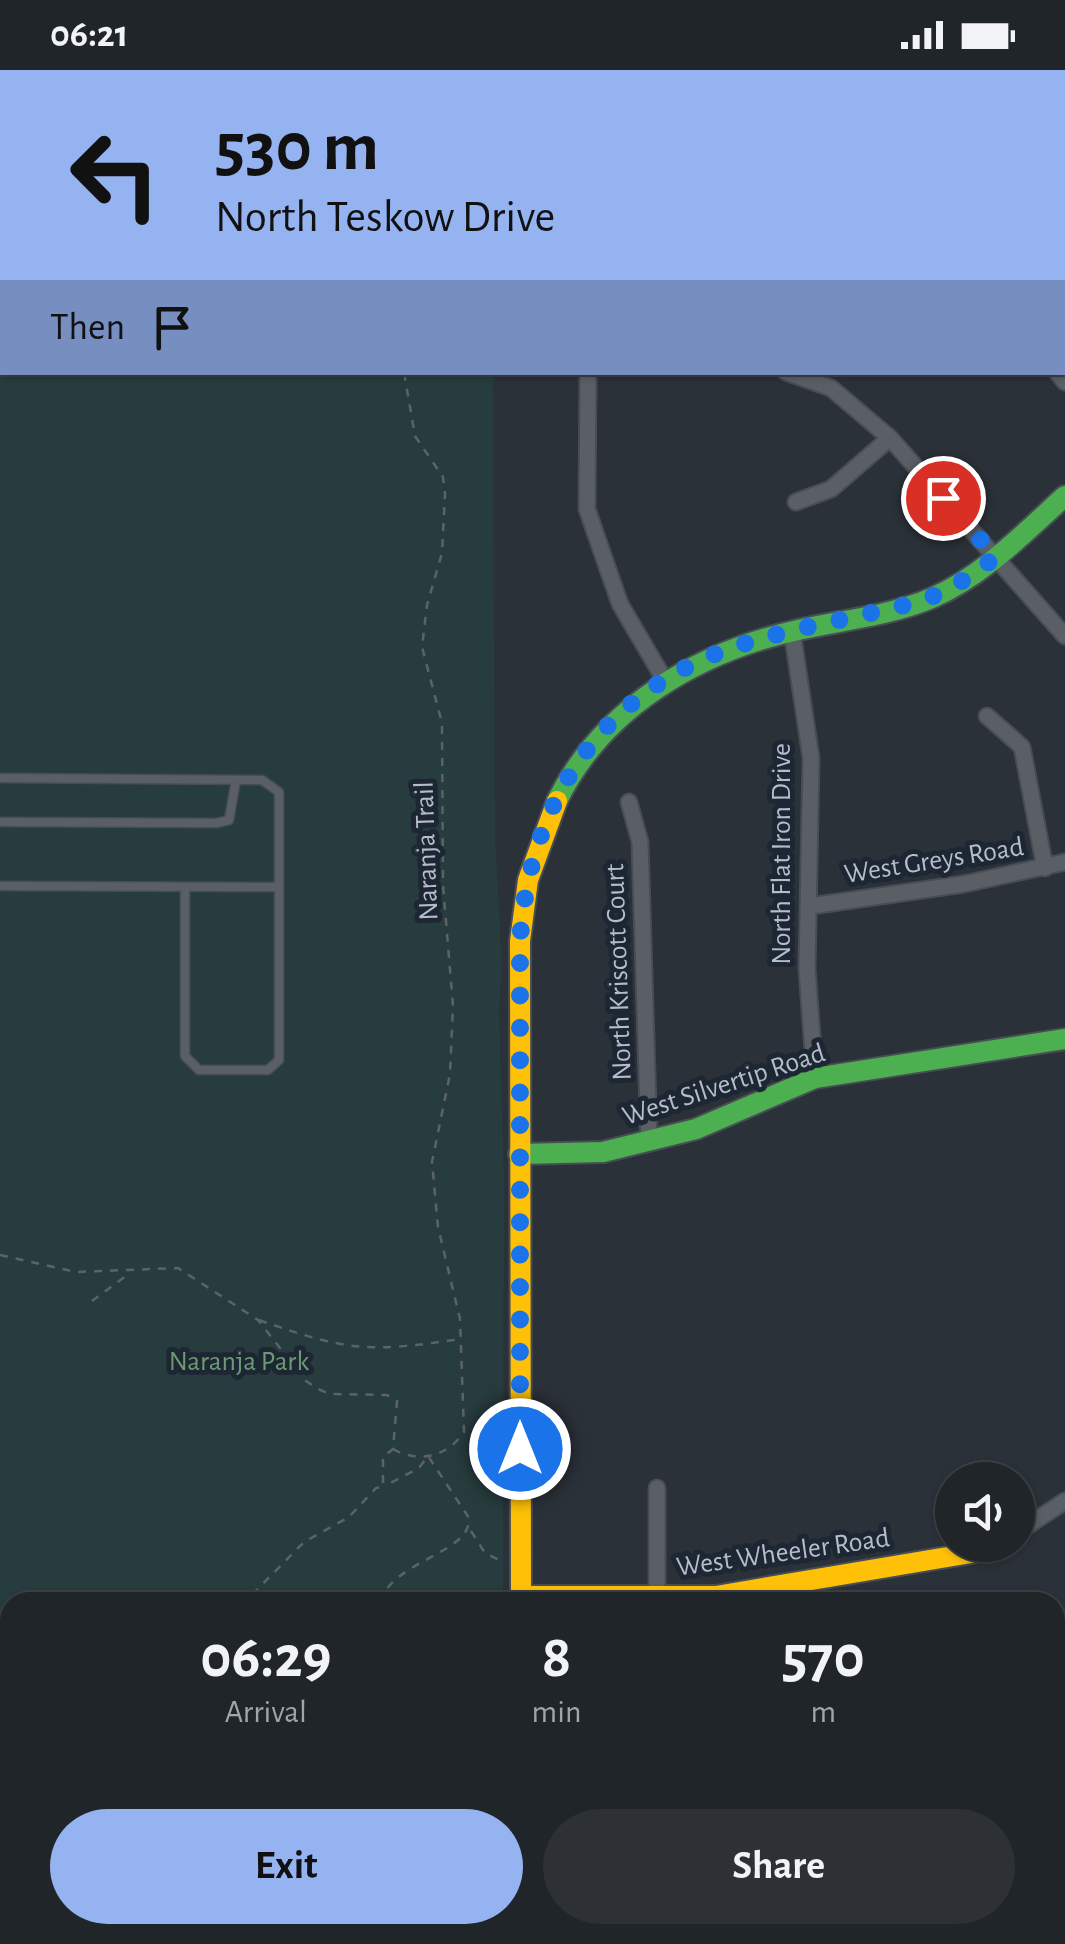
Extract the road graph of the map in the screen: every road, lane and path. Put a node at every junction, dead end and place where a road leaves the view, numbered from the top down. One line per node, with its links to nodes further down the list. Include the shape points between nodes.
1 (405, 375): 30 (path, Naranja Trail, via 415,436 443,477 445,494 442,553 422,647 442,723 443,885 454,1006 450,1074 432,1162)
2 (588, 375): 10 (street, via 587,509 620,604)
3 (794, 375): 4 (street, via 831,388)
4 (890, 438): 6 (street, via 830,489); 7 (street)
5 (1065, 496): 7 (street)
6 (796, 502)
7 (996, 557): 8 (street, via 924,600); 9 (street)
8 (792, 631): 10 (street, via 739,645); 21 (street, North Flat Iron Drive, via 810,758)
9 (1065, 636)
10 (664, 679): 25 (street, via 578,759 530,863 520,941)
11 (987, 716): 17 (street, via 1022,747)
12 (0, 778): 13 (lane)
13 (236, 780): 15 (lane, via 229,820); 20 (lane, via 262,780 279,792)
14 (629, 802): 24 (street, North Kriscott Court, via 640,842)
15 (0, 822)
16 (1065, 862): 17 (street, West Greys Road)
17 (1045, 868): 21 (street, West Greys Road)
18 (0, 886): 19 (lane)
19 (185, 887): 20 (lane); 20 (lane, via 185,1056 199,1070 268,1070 279,1060)
20 (279, 887)
21 (811, 906): 23 (street, North Flat Iron Drive)
22 (1065, 1040): 23 (street, West Silvertip Road)
23 (815, 1078): 24 (street, West Silvertip Road, via 696,1129)
24 (649, 1141): 25 (street, West Silvertip Road, via 604,1152)
25 (519, 1154): 42 (street)
26 (0, 1255): 27 (path, via 76,1272)
27 (134, 1270): 28 (path); 29 (path, via 178,1268)
28 (92, 1300)
29 (258, 1320): 30 (path, via 364,1350); 31 (path, via 318,1389 397,1401)
30 (460, 1340): 32 (path, Naranja Trail, via 464,1432 441,1454)
31 (394, 1450): 32 (path); 33 (path, via 383,1457)
32 (428, 1456): 33 (path, Naranja Trail); 37 (path)
33 (383, 1487): 40 (path, Naranja Trail, via 348,1518 304,1542)
34 (657, 1488): 43 (street)
35 (1065, 1500): 36 (street)
36 (1035, 1520)
37 (470, 1528): 39 (path, via 485,1553); 41 (path, via 464,1540 409,1566)
38 (935, 1558): 44 (street, West Wheeler Road)
39 (505, 1562)
40 (254, 1592)
41 (388, 1592)
42 (521, 1592)
43 (657, 1592)
44 (739, 1592)

